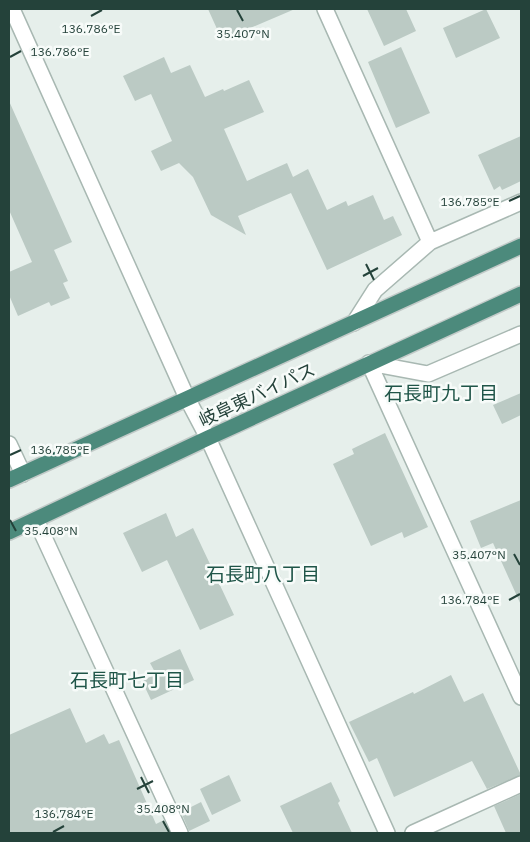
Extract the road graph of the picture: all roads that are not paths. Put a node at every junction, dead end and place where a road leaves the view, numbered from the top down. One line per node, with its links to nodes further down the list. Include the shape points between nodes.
1 (12, 9): 10 (street)
2 (325, 9): 4 (street)
3 (521, 202): 4 (street)
4 (430, 242): 7 (street, via 375,290)
5 (521, 246): 7 (highway, 岐阜東バイパス)
6 (521, 294): 9 (highway, 岐阜東バイパス)
7 (354, 323): 10 (highway, 岐阜東バイパス)
8 (521, 334): 9 (street, via 428,374)
9 (369, 364): 11 (highway, 岐阜東バイパス); 16 (street)
10 (188, 398): 11 (street); 13 (highway, 岐阜東バイパス)
11 (208, 438): 14 (highway, 岐阜東バイパス); 19 (street)
12 (9, 444): 13 (street)
13 (16, 477)
14 (36, 520): 15 (highway, 岐阜東バイパス); 18 (street)
15 (9, 532)
16 (521, 697)
17 (521, 784): 20 (street)
18 (180, 833)
19 (387, 833)
20 (413, 833)

